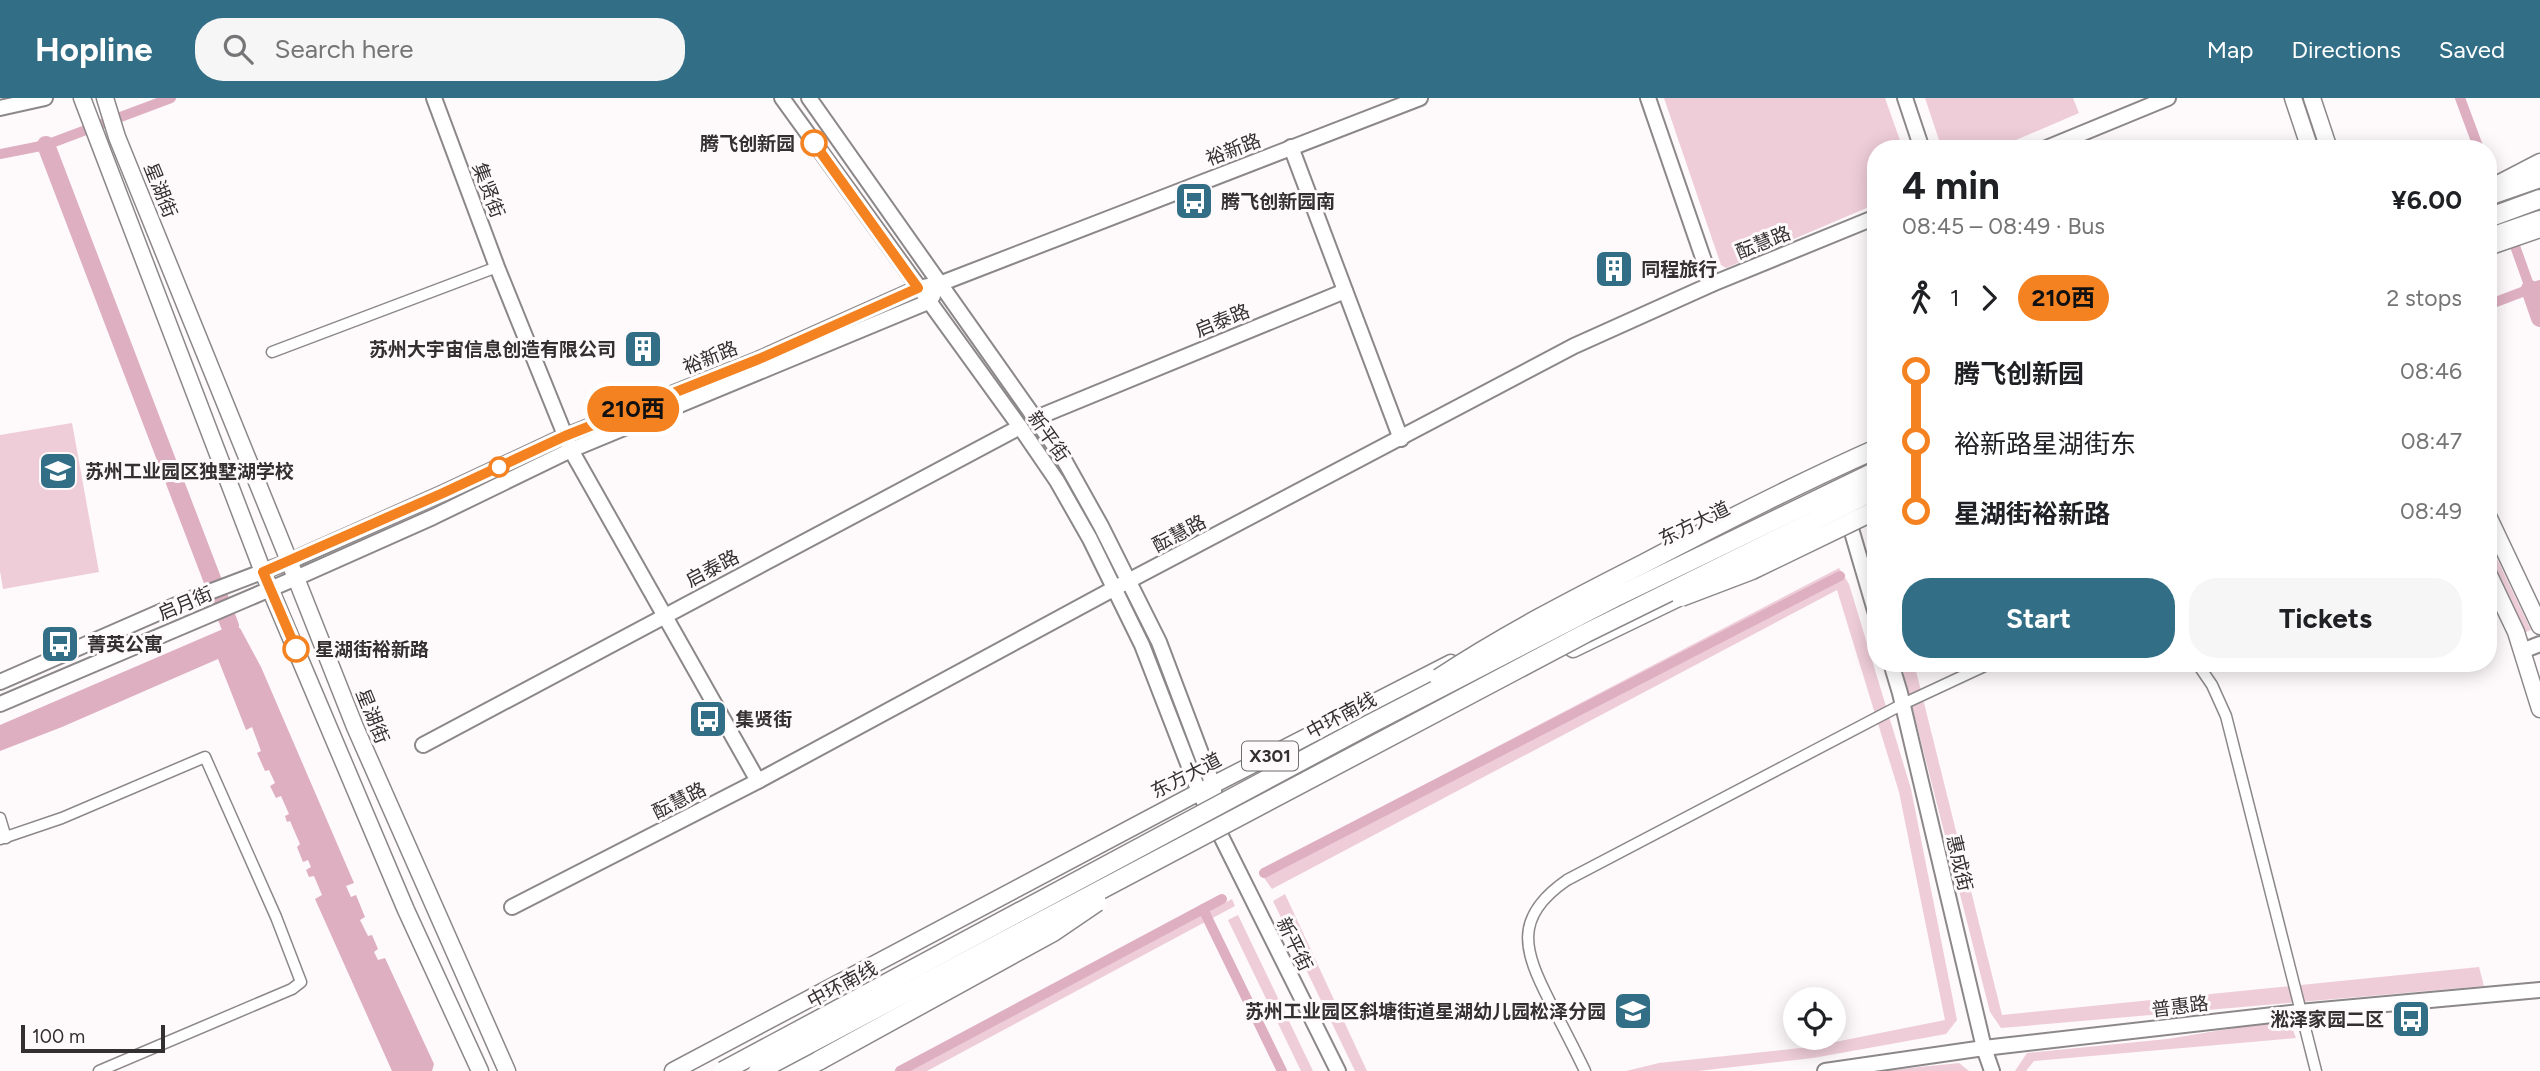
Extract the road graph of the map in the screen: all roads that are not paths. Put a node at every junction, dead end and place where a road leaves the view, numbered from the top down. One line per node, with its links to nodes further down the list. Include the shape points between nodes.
1 (45, 98): 13 (street)
2 (434, 98): 30 (street, 集贤街)
3 (782, 98): 33 (street, 新平街)
4 (810, 98): 31 (street, 新平街)
5 (1420, 98): 18 (street, 裕新路)
6 (1648, 98): 32 (street)
7 (1905, 98): 14 (street)
8 (2168, 98): 15 (street)
9 (2293, 98): 16 (main road)
10 (2312, 98): 17 (main road)
11 (106, 99): 51 (main road, 星湖街, via 117,137)
12 (84, 103): 52 (main road, 星湖街)
13 (0, 108)
14 (1919, 140)
15 (2066, 140)
16 (2307, 140)
17 (2326, 140)
18 (1291, 148): 31 (street, 裕新路); 34 (street)
19 (2540, 162): 21 (main road)
20 (2540, 178): 22 (highway)
21 (2497, 184)
22 (2497, 192)
23 (2540, 200): 24 (highway)
24 (2497, 215)
25 (2540, 220): 28 (highway)
26 (1867, 221): 32 (street, 酝慧路)
27 (2540, 229): 29 (main road)
28 (2497, 235)
29 (2497, 244)
30 (497, 267): 36 (street); 39 (street, 集贤街)
31 (942, 284): 33 (street, 裕新路); 35 (street, 裕新路); 37 (street, 新平街)
32 (1712, 284): 40 (street, 酝慧路, via 1574,346)
33 (918, 288): 35 (street, 新平街); 39 (street, 裕新路, via 759,359)
34 (1345, 291): 37 (street, 启泰路); 40 (street)
35 (928, 302): 38 (street, 新平街); 41 (street, 裕新路)
36 (272, 352)
37 (1036, 418): 54 (street, 新平街)
38 (1020, 427): 56 (street, 新平街, via 1070,504); 59 (street, 启泰路)
39 (565, 436): 41 (street, 集贤街); 51 (street, 裕新路)
40 (1401, 439): 54 (street, 酝慧路)
41 (571, 450): 53 (street, 裕新路); 59 (street, 集贤街)
42 (1867, 453): 71 (highway, bridge, via 1712,527 1485,648)
43 (1867, 462): 45 (main road, 东方大道 / X301)
44 (1867, 475): 71 (highway, 中环南线, bridge)
45 (1833, 478): 49 (street); 74 (main road, 东方大道 / X301, via 1385,695)
46 (1867, 494): 61 (highway, 中环南线, bridge)
47 (1867, 507): 49 (main road, X301)
48 (1867, 514): 61 (highway, bridge, via 1752,570)
49 (1847, 516): 55 (street); 76 (main road, X301, via 1571,650)
50 (2497, 535): 60 (main road)
51 (288, 562): 52 (street, 裕新路); 53 (main road, 星湖街)
52 (263, 572): 57 (main road, 星湖街); 67 (street, 启月街)
53 (296, 578): 57 (street, 裕新路); 85 (main road, 星湖街, via 355,727)
54 (1130, 581): 56 (street, 酝慧路); 74 (street, 新平街, via 1159,642)
55 (1867, 584)
56 (1115, 588): 73 (street, 酝慧路); 74 (street, 新平街)
57 (270, 589): 68 (street, 启月街); 84 (main road, 星湖街)
58 (2497, 594): 63 (main road)
59 (664, 615): 72 (street, 启泰路); 73 (street, 集贤街)
60 (2540, 626)
61 (1586, 633): 78 (highway, 中环南线, bridge)
62 (2540, 644): 63 (street)
63 (2522, 651): 70 (main road)
64 (1894, 672): 69 (street, 惠成街)
65 (1972, 672): 69 (street)
66 (2203, 672): 81 (street, via 2226,716)
67 (0, 682)
68 (0, 704)
69 (1903, 704): 82 (street, 惠成街); 92 (street, via 1567,880 1540,903 1530,924 1530,959)
70 (2540, 709)
71 (1370, 723): 87 (highway, 中环南线, bridge)
72 (423, 745)
73 (758, 781): 79 (street, 酝慧路)
74 (1206, 788): 76 (street, 新平街); 86 (main road, 东方大道 / X301)
75 (0, 818): 77 (street)
76 (1221, 833): 89 (main road, X301); 91 (street, 新平街)
77 (3, 838): 83 (street, via 205,757 276,917 301,982)
78 (1164, 857): 88 (highway, 中环南线, bridge); 90 (highway, bridge, via 1054,932)
79 (512, 907)
80 (2540, 990): 81 (street, 普惠路)
81 (2300, 1012): 82 (street, 普惠路); 95 (street)
82 (1984, 1048): 93 (street, 普惠路); 94 (street, 惠成街)
83 (99, 1071)
84 (480, 1071)
85 (507, 1071)
86 (674, 1071)
87 (723, 1071)
88 (758, 1071)
89 (784, 1071)
90 (800, 1071)
91 (1338, 1071)
92 (1585, 1071)
93 (1825, 1071)
94 (1992, 1071)
95 (2316, 1071)

